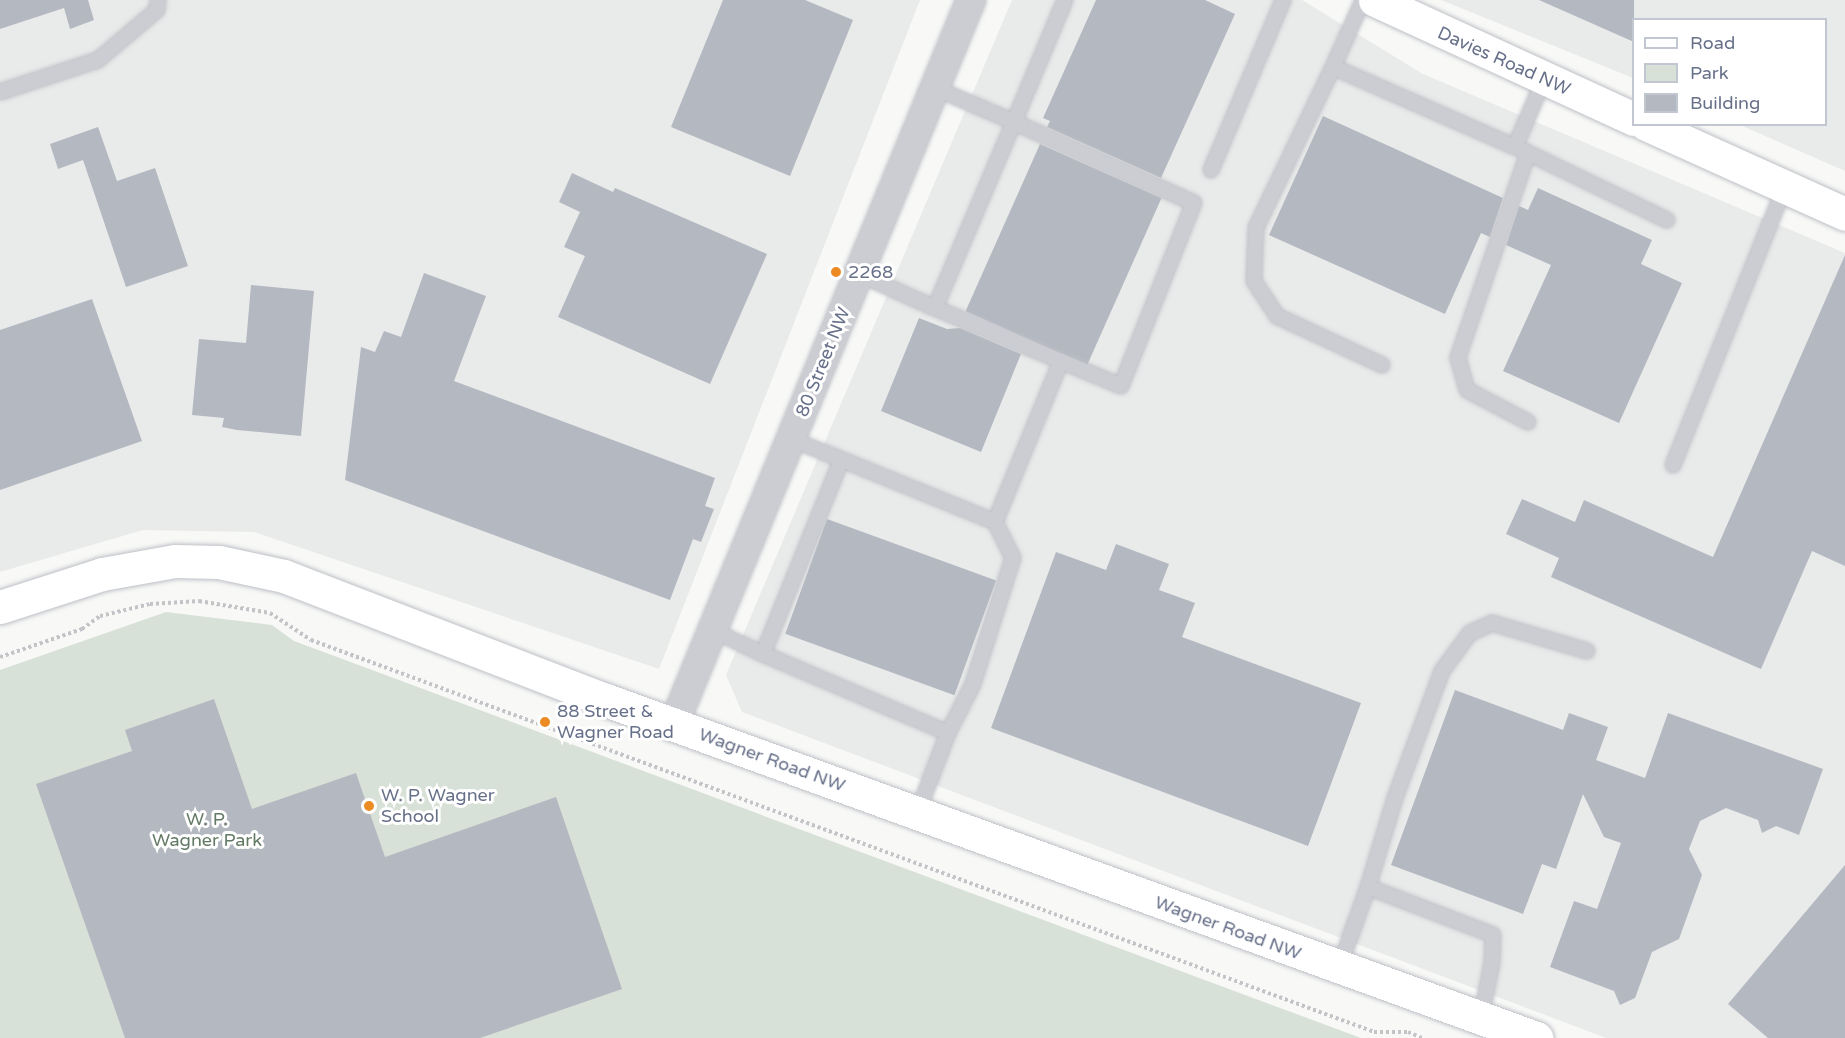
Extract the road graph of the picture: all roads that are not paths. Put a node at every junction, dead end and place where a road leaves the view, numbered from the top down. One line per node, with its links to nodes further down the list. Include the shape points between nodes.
1 (158, 0): 10 (lane, via 157,10 98,60)
2 (971, 0): 9 (street, 80 Street NW)
3 (1065, 0): 12 (lane)
4 (1283, 0): 16 (lane)
5 (1362, 0): 7 (lane)
6 (1375, 0): 8 (street, Davies Road NW)
7 (1333, 67): 14 (lane); 23 (lane, via 1256,228 1254,281 1277,316)
8 (1545, 79): 11 (street, Davies Road NW); 14 (lane)
9 (935, 88): 12 (lane); 20 (street, 80 Street NW)
10 (0, 92)
11 (1632, 118)
12 (1014, 122): 21 (lane); 22 (lane, via 1194,203 1121,386)
13 (1650, 126): 17 (street)
14 (1515, 147): 15 (lane)
15 (1528, 153): 19 (lane); 24 (lane, via 1458,358 1467,390)
16 (1211, 170)
17 (1785, 187): 18 (street); 27 (lane)
18 (1845, 214)
19 (1667, 220)
20 (859, 274): 21 (lane); 25 (street, 80 Street NW)
21 (935, 308): 22 (lane)
22 (1061, 361): 28 (lane)
23 (1382, 365)
24 (1528, 422)
25 (791, 439): 26 (lane); 30 (street, 80 Street NW)
26 (841, 461): 28 (lane); 32 (lane)
27 (1673, 465)
28 (995, 522): 34 (lane, via 1013,558 973,684)
29 (0, 607): 33 (street, Wagner Road NW, via 150,563 196,561 240,565 284,576)
30 (712, 630): 32 (lane); 33 (street, 80 Street NW)
31 (1587, 651): 36 (lane, via 1492,623 1470,633 1442,671 1395,798)
32 (763, 654): 34 (lane)
33 (674, 724): 35 (street, Wagner Road NW)
34 (948, 733): 35 (lane)
35 (917, 814): 37 (street, Wagner Road NW)
36 (1368, 887): 37 (lane); 38 (lane, via 1493,935 1492,963)
37 (1339, 969): 38 (street, Wagner Road NW)
38 (1481, 1018): 39 (street, Wagner Road NW)
39 (1536, 1038)

